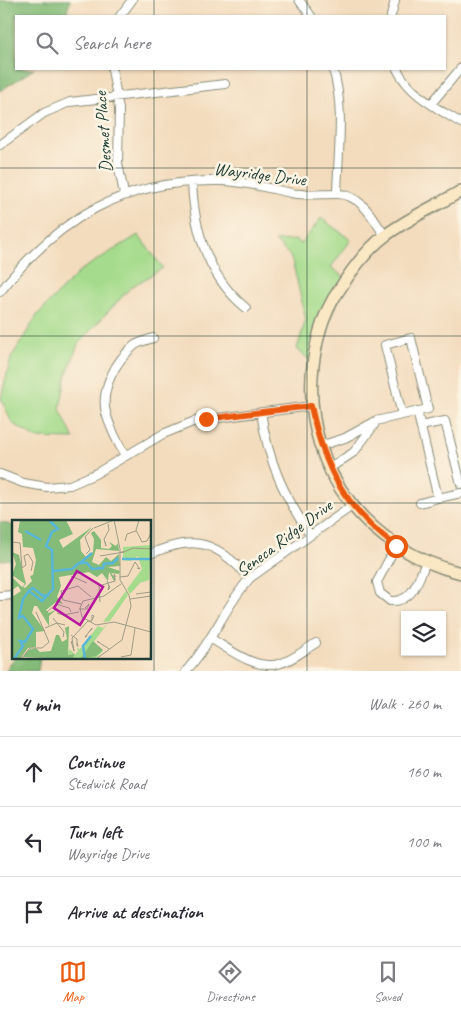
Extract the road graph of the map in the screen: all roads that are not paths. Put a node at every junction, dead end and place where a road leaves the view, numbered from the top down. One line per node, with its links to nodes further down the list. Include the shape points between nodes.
1 (132, 0): 4 (street)
2 (299, 0): 5 (street)
3 (394, 0): 6 (street)
4 (121, 15)
5 (309, 15)
6 (391, 15)
7 (461, 68): 13 (street)
8 (112, 70): 12 (street, Desmet Place)
9 (333, 70): 19 (street, via 339,103)
10 (398, 70): 13 (street, via 409,87)
11 (225, 84): 12 (street)
12 (117, 96): 15 (street, via 59,106); 18 (street, Desmet Place, via 118,163)
13 (430, 104): 14 (street)
14 (461, 123)
15 (0, 145)
16 (192, 182): 18 (street, Wayridge Drive); 19 (street, Wayridge Drive, via 221,181 265,186 308,196); 22 (street, via 195,218 206,255 221,281)
17 (461, 191): 20 (street)
18 (124, 194): 21 (street, Wayridge Drive, via 46,240)
19 (337, 194): 20 (street, Wayridge Drive, via 356,199)
20 (385, 236): 24 (street, via 362,259 332,302 318,337 313,361)
21 (0, 292)
22 (246, 308)
23 (152, 338): 31 (street, via 136,345 124,357 116,366 108,386 106,411 110,428)
24 (311, 406): 26 (street); 30 (street)
25 (418, 411): 27 (street); 27 (street, via 428,409 410,338 385,345); 29 (street)
26 (261, 412): 31 (street, via 195,422 163,434); 39 (street, via 279,482)
27 (402, 415): 28 (street)
28 (376, 421): 30 (street, via 345,438); 32 (street, via 354,452)
29 (421, 426): 34 (street, via 445,421); 36 (street)
30 (320, 446): 32 (street)
31 (125, 456): 33 (street, via 70,485 47,487 23,483)
32 (330, 468): 38 (street)
33 (0, 474)
34 (461, 484)
35 (461, 494): 36 (street)
36 (438, 498): 37 (street)
37 (420, 502)
38 (352, 506): 39 (street, Seneca Ridge Drive); 40 (street)
39 (310, 535): 44 (street, Seneca Ridge Drive)
40 (396, 546): 42 (street); 42 (street, via 377,582 380,593 390,601 405,600 410,595)
41 (151, 554): 44 (street, via 185,543 199,544 231,558)
42 (426, 562): 43 (street)
43 (461, 573)
44 (250, 578): 45 (street, Seneca Ridge Drive, via 238,591)
45 (210, 638): 46 (street, via 247,659 277,665); 47 (street, Seneca Ridge Drive, via 198,659)
46 (316, 643)
47 (186, 671)

